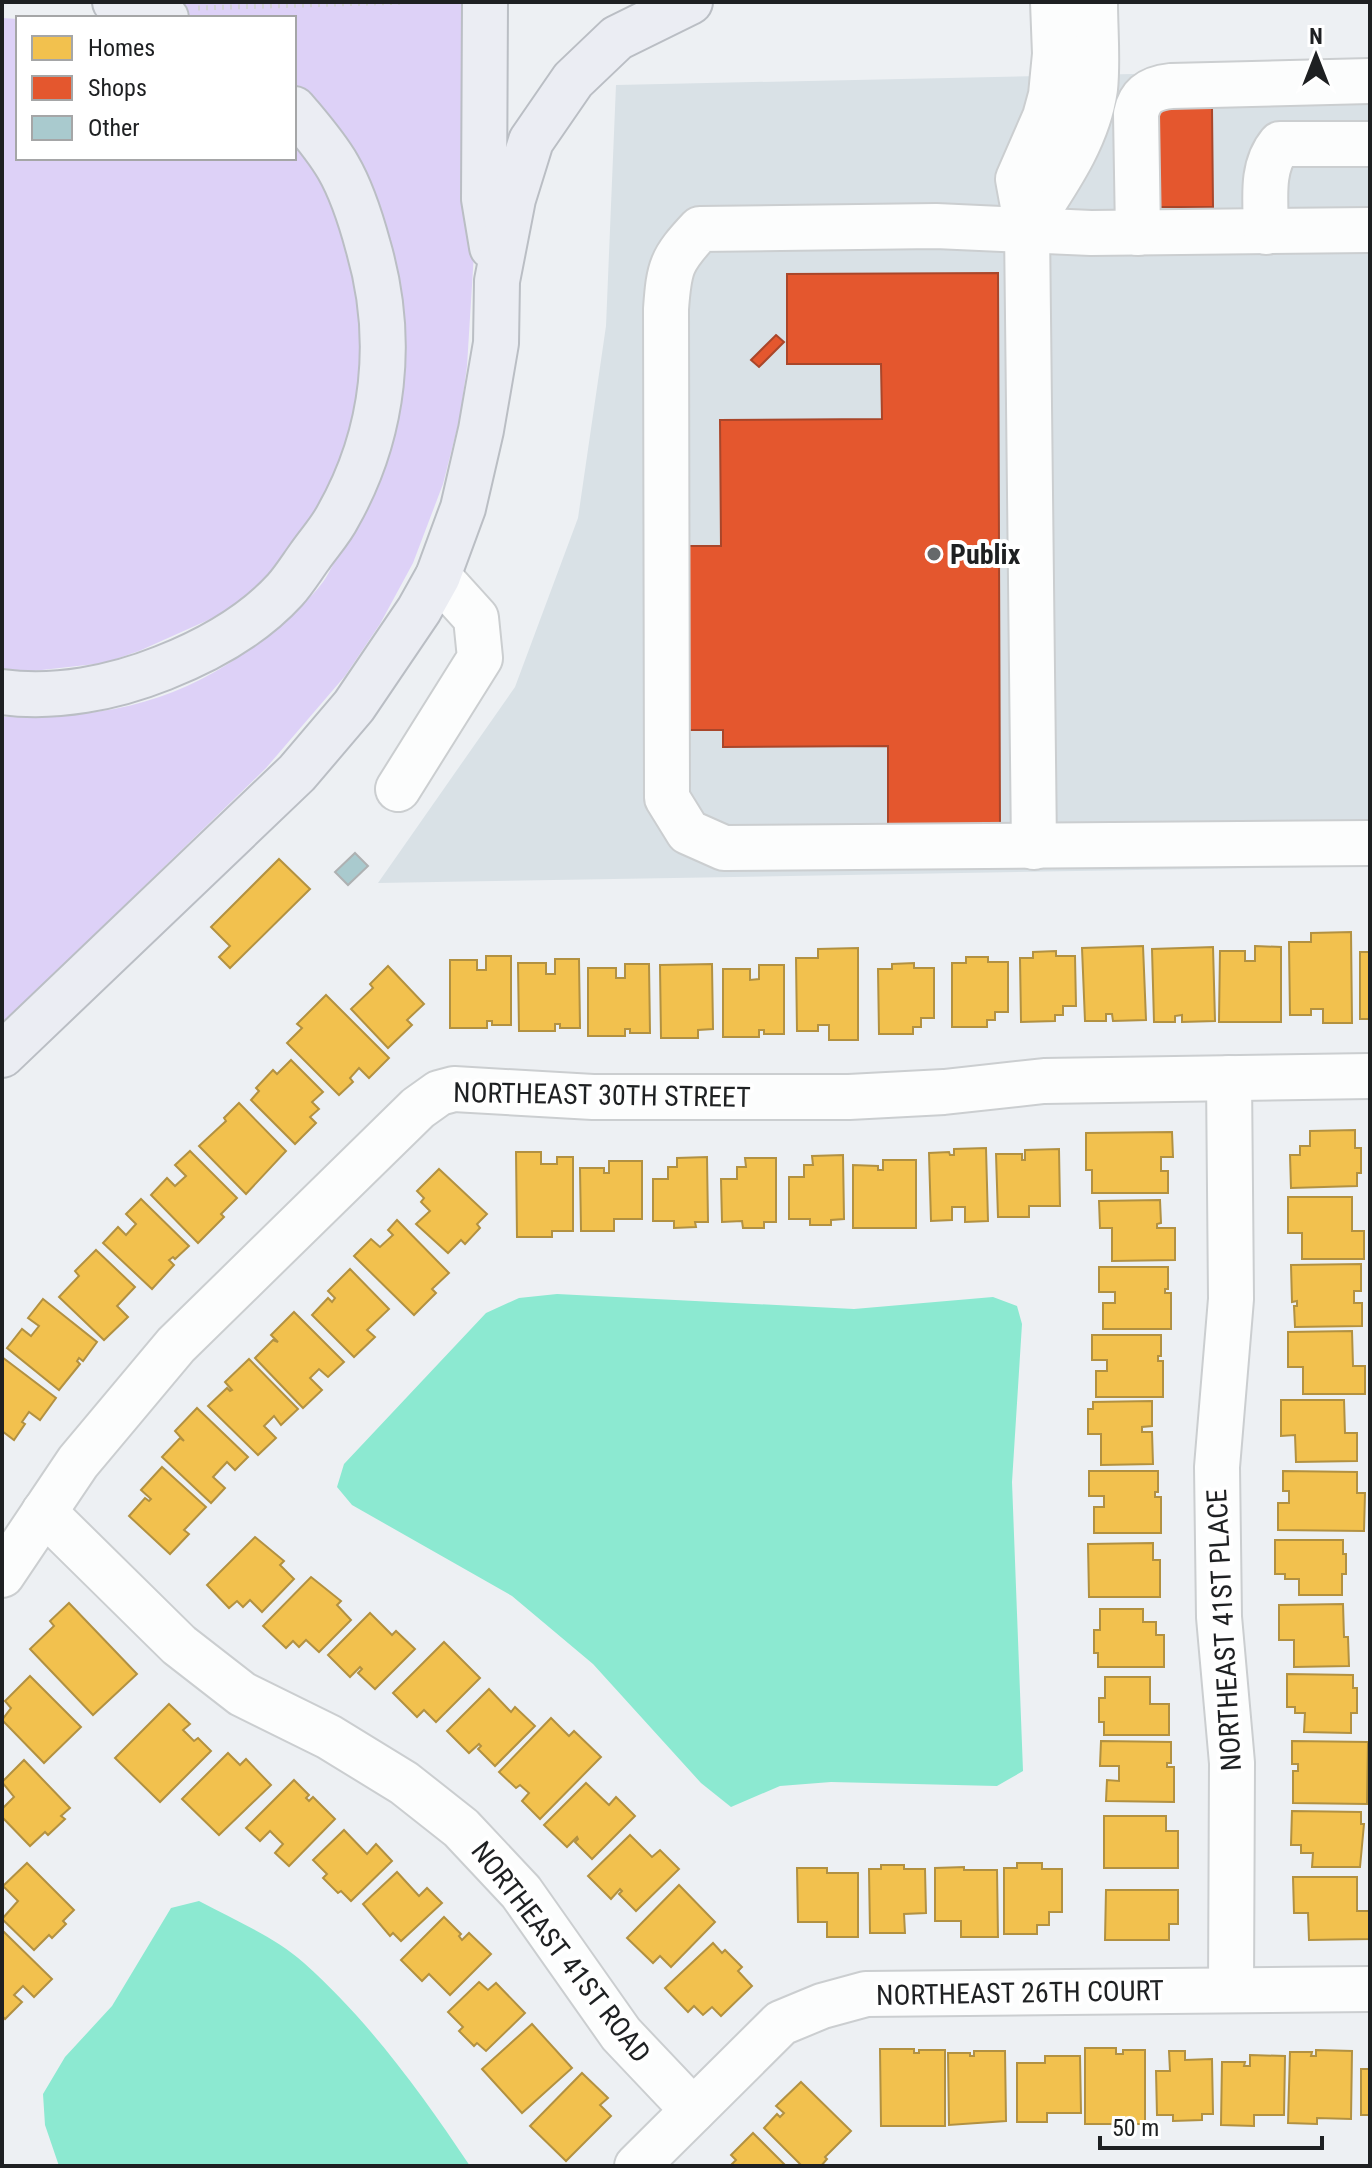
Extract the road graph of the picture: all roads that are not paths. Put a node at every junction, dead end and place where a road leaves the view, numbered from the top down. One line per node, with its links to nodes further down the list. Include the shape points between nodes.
1 (115, 2): 6 (highway)
2 (485, 2): 16 (highway, via 484,199)
3 (690, 2): 16 (highway, via 617,38 573,80 539,129 513,199)
4 (1053, 2): 12 (street, via 1051,95 1018,179)
5 (1095, 2): 12 (street, via 1090,110 1070,159)
6 (179, 13)
7 (1370, 81): 8 (street)
8 (1279, 84): 10 (street); 15 (street, via 1171,86 1142,98 1136,114)
9 (296, 112): 18 (highway, via 338,168 379,281 382,384 372,437 348,498 285,591 193,656 84,691)
10 (1280, 144): 11 (street); 14 (street, via 1270,157 1266,180)
11 (1370, 144)
12 (1027, 228): 15 (street); 21 (street); 21 (street, via 700,229 683,247 669,272 666,309 667,798 688,832 724,848)
13 (1370, 230): 14 (street)
14 (1266, 232): 15 (street)
15 (1138, 233)
16 (497, 281): 17 (highway, via 496,343 481,430 463,508)
17 (438, 576): 19 (street, via 476,618 480,658); 22 (highway, via 354,706 297,773)
18 (2, 692)
19 (398, 789)
20 (1370, 843): 21 (street)
21 (1034, 847)
22 (2, 1055)
23 (1370, 1076): 24 (street, NORTHEAST 30TH STREET)
24 (1229, 1078): 25 (street, NORTHEAST 30TH STREET, via 1044,1081 849,1097 593,1097 454,1089 439,1093 176,1345 78,1462); 28 (street, NORTHEAST 41ST PLACE, via 1231,1299 1217,1467 1219,1617 1232,1763)
25 (44, 1512): 26 (street, NORTHEAST 30TH STREET); 29 (street, NORTHEAST 41ST ROAD, via 179,1645 242,1694 329,1737 404,1783 461,1828 521,1892 621,2034)
26 (2, 1575)
27 (1370, 1989): 28 (street, NORTHEAST 26TH COURT)
28 (1231, 1990): 29 (street, NORTHEAST 26TH COURT, via 866,1994 781,2023)
29 (693, 2110): 30 (street, NORTHEAST 26TH COURT)
30 (637, 2166)

